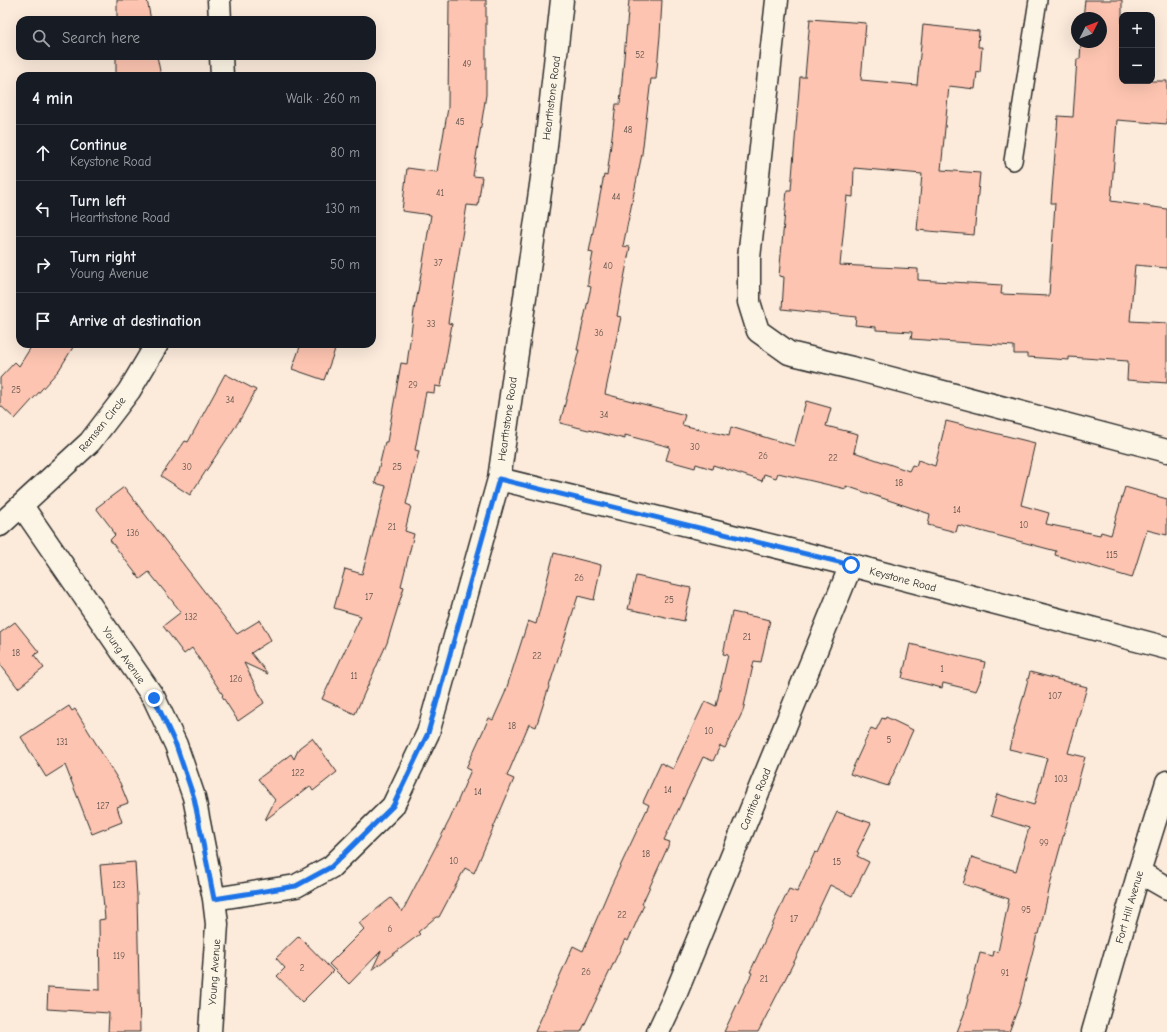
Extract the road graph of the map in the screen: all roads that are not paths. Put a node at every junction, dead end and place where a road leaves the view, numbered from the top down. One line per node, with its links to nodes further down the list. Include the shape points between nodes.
1 (219, 0): 5 (street)
2 (562, 0): 11 (street, Hearthstone Road, via 544,164)
3 (777, 0): 10 (street, via 749,258 749,302 758,331 789,353)
4 (1038, 0): 8 (lane)
5 (220, 16)
6 (221, 60): 7 (street)
7 (222, 72)
8 (1013, 161)
9 (155, 348): 12 (street, Remsen Circle, via 129,391 90,442)
10 (1167, 451)
11 (499, 479): 14 (street, Keystone Road); 19 (street, Hearthstone Road, via 428,733 393,806 331,867 296,886)
12 (22, 506): 13 (street, Remsen Circle); 19 (street, Young Avenue, via 157,705 176,745 194,798)
13 (0, 526)
14 (851, 565): 15 (street, Keystone Road); 21 (street, Cantitoe Road)
15 (1167, 648)
16 (1167, 782): 17 (street, Fort Hill Avenue)
17 (1139, 872): 18 (street); 22 (street, Fort Hill Avenue)
18 (1167, 888)
19 (214, 899): 20 (street, Young Avenue, via 217,924)
20 (210, 1032)
21 (658, 1032)
22 (1093, 1032)

